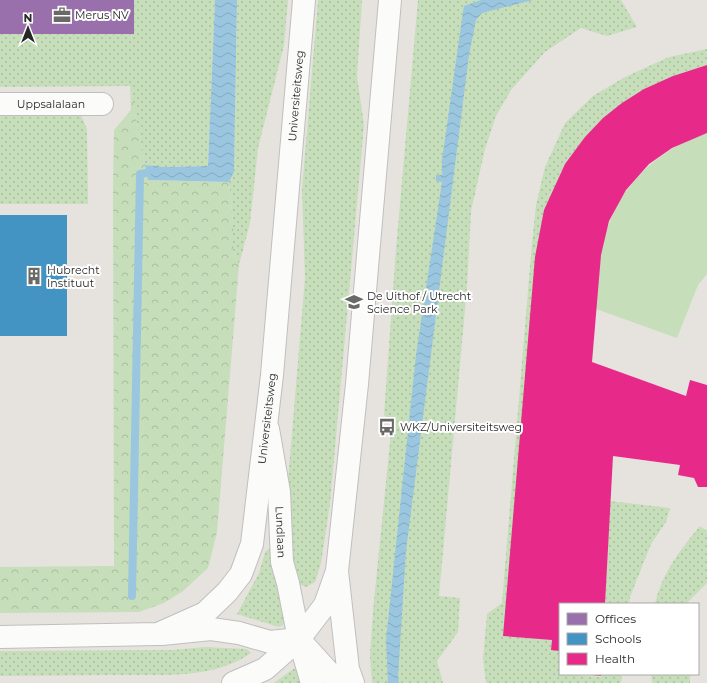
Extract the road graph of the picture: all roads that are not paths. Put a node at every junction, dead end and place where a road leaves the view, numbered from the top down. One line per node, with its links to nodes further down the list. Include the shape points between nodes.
1 (304, 0): 5 (main road, Universiteitsweg)
2 (390, 0): 6 (main road, via 357,384)
3 (0, 104): 4 (main road, Uppsalalaan)
4 (102, 104)
5 (267, 424): 7 (main road, Universiteitsweg, via 252,544 241,574 227,592 204,613); 9 (main road, Lundlaan, via 279,492 282,562)
6 (337, 571): 9 (main road, via 324,605); 13 (main road, via 348,669)
7 (158, 634): 8 (main road, Universiteitsweg); 9 (main road, via 211,629 270,642)
8 (0, 637)
9 (299, 639): 10 (main road, via 265,669); 11 (main road, Lundlaan); 12 (main road)
10 (234, 683)
11 (312, 683)
12 (336, 683)
13 (353, 683)

